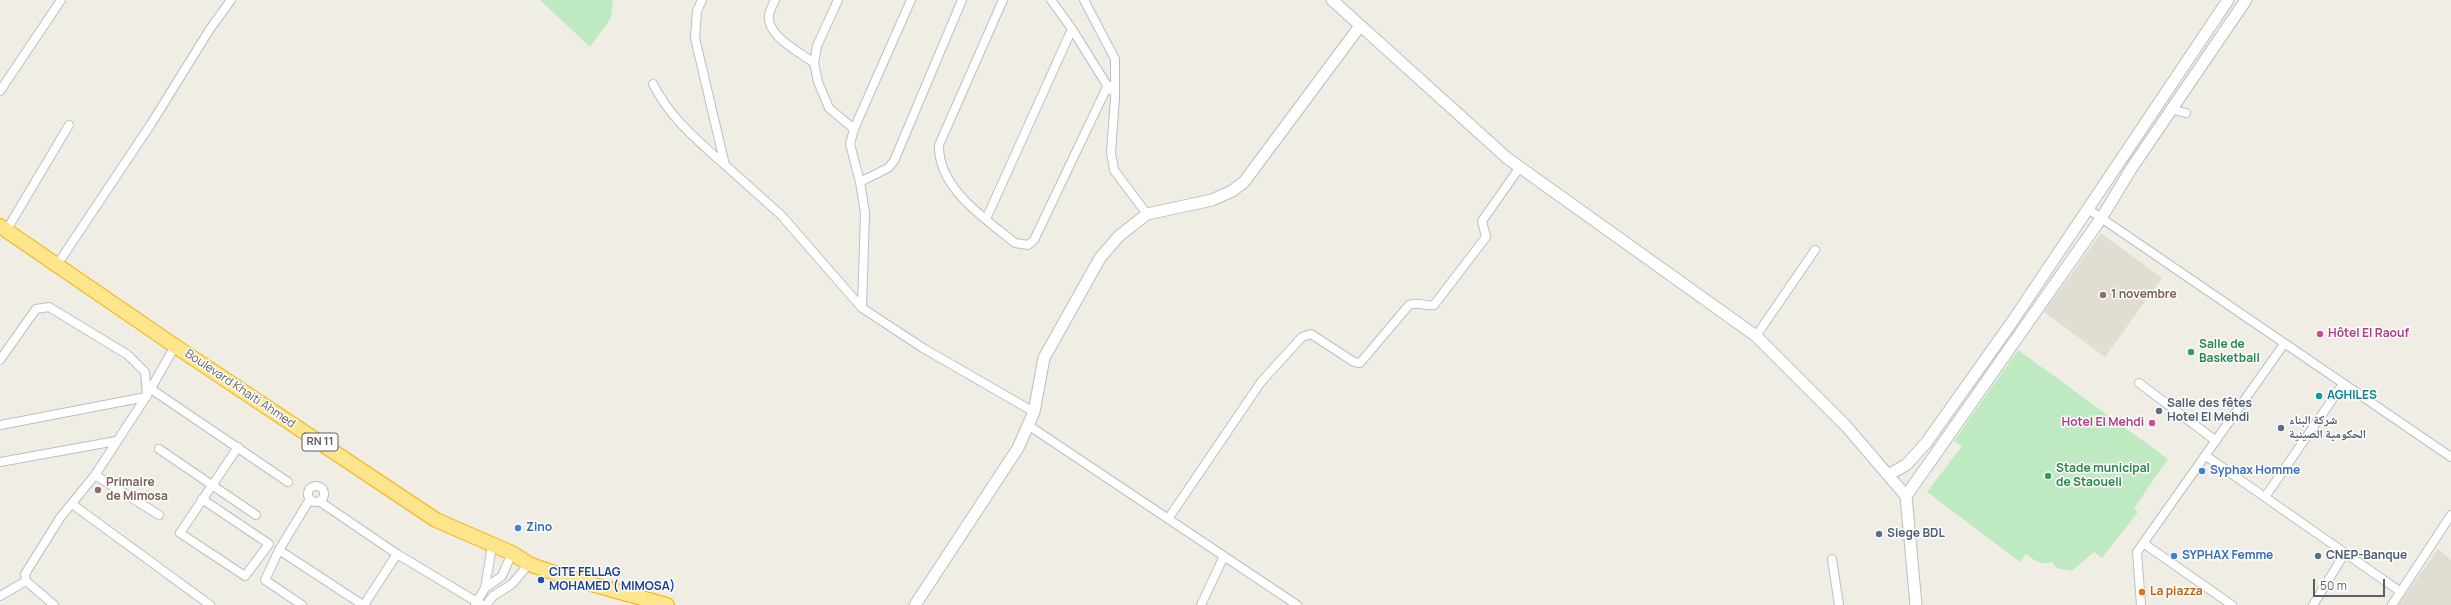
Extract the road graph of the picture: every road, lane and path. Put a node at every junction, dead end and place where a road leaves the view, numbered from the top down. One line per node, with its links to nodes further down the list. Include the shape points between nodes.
1 (61, 0): 19 (street)
2 (231, 0): 34 (street)
3 (702, 0): 25 (street, via 697,11 695,38)
4 (775, 0): 16 (street, via 769,15 776,34)
5 (838, 0): 16 (street, via 817,46)
6 (911, 0): 24 (street)
7 (962, 0): 27 (street, via 894,161 888,168)
8 (1002, 0): 31 (street, via 939,146 938,157 951,186)
9 (1051, 0): 15 (street)
10 (1084, 0): 20 (street, via 1115,59)
11 (1332, 0): 14 (main road)
12 (2228, 0): 28 (main road)
13 (2246, 0): 21 (main road)
14 (1360, 26): 26 (main road); 29 (main road, via 1244,182 1212,200)
15 (1072, 29): 18 (street); 31 (street)
16 (814, 62): 24 (street, via 818,82 829,108)
17 (653, 84): 25 (street, via 662,101 682,127)
18 (1108, 85): 20 (street); 31 (street, via 1034,240 1028,245 1015,243)
19 (0, 90)
20 (1115, 98): 29 (street, via 1111,152 1114,170)
21 (2172, 109): 22 (street); 30 (main road)
22 (2186, 113)
23 (69, 125): 32 (street)
24 (854, 129): 27 (street, via 850,144)
25 (725, 165): 35 (street, via 781,215)
26 (1520, 167): 36 (main road); 64 (street, via 1482,221 1486,237 1434,305 1422,302 1410,305 1360,363 1354,362 1311,334 1302,337 1261,382 1246,408)
27 (860, 182): 35 (street, via 865,213)
28 (2088, 209): 30 (street); 54 (main road, via 1926,443 1906,465)
29 (1147, 214): 43 (main road, via 1119,236 1100,258 1044,358)
30 (2102, 217): 37 (street); 57 (main road)
31 (986, 219)
32 (3, 229): 34 (highway, Boulevard Khaiti Ahmed / RN 11)
33 (1815, 250): 36 (street)
34 (57, 265): 38 (highway, Boulevard Khaiti Ahmed / RN 11)
35 (862, 308): 43 (street, via 923,348)
36 (1756, 336): 54 (main road, via 1846,426)
37 (2284, 344): 41 (street); 47 (street)
38 (175, 346): 42 (street); 66 (highway, Boulevard Khaiti Ahmed / RN 11, via 436,520)
39 (0, 360): 42 (street, via 36,309 49,307 128,355 145,372)
40 (2139, 382): 47 (street)
41 (2343, 384): 51 (street); 58 (street)
42 (148, 394): 44 (street); 46 (street); 48 (street)
43 (1034, 412): 45 (main road)
44 (0, 425)
45 (1028, 425): 64 (street); 87 (main road, via 1018,448)
46 (116, 441): 52 (street); 53 (street)
47 (2216, 441): 50 (street)
48 (238, 447): 55 (street); 56 (street)
49 (159, 450): 56 (street)
50 (2206, 456): 58 (street); 65 (street)
51 (2451, 457)
52 (0, 462)
53 (95, 475): 60 (street); 61 (street)
54 (1888, 475): 57 (main road)
55 (288, 482)
56 (211, 485): 59 (street); 62 (street)
57 (1906, 496): 91 (main road)
58 (2265, 497): 69 (street)
59 (202, 499): 59 (street, via 180,533 245,576 269,544)
60 (72, 504): 75 (street, via 60,518 25,574); 82 (street)
61 (159, 515)
62 (256, 515)
63 (2451, 515): 77 (street)
64 (1168, 520): 71 (street)
65 (2143, 543): 92 (street, via 2137,552); 93 (street)
66 (492, 546): 68 (highway, Boulevard Khaiti Ahmed / RN 11); 76 (street)
67 (279, 550): 70 (street, via 314,500); 83 (street, via 265,580); 84 (street)
68 (512, 553): 73 (highway, Boulevard Khaiti Ahmed / RN 11); 74 (street)
69 (2345, 553): 77 (street); 94 (street)
70 (397, 554): 80 (street); 84 (street)
71 (1224, 556): 88 (street); 89 (street)
72 (1832, 559): 90 (street)
73 (529, 564): 79 (street, via 512,584); 86 (highway, Boulevard Khaiti Ahmed / RN 11, via 569,578)
74 (502, 576): 76 (street); 79 (street)
75 (26, 581): 78 (street); 81 (street)
76 (485, 588): 80 (street)
77 (2401, 592): 95 (street)
78 (0, 596)
79 (493, 596): 85 (street)
80 (478, 604)
81 (54, 605)
82 (210, 605)
83 (302, 605)
84 (363, 605)
85 (486, 605)
86 (667, 605)
87 (915, 605)
88 (1201, 605)
89 (1297, 605)
90 (1839, 605)
91 (1916, 605)
92 (2141, 605)
93 (2232, 605)
94 (2313, 605)
95 (2392, 605)

